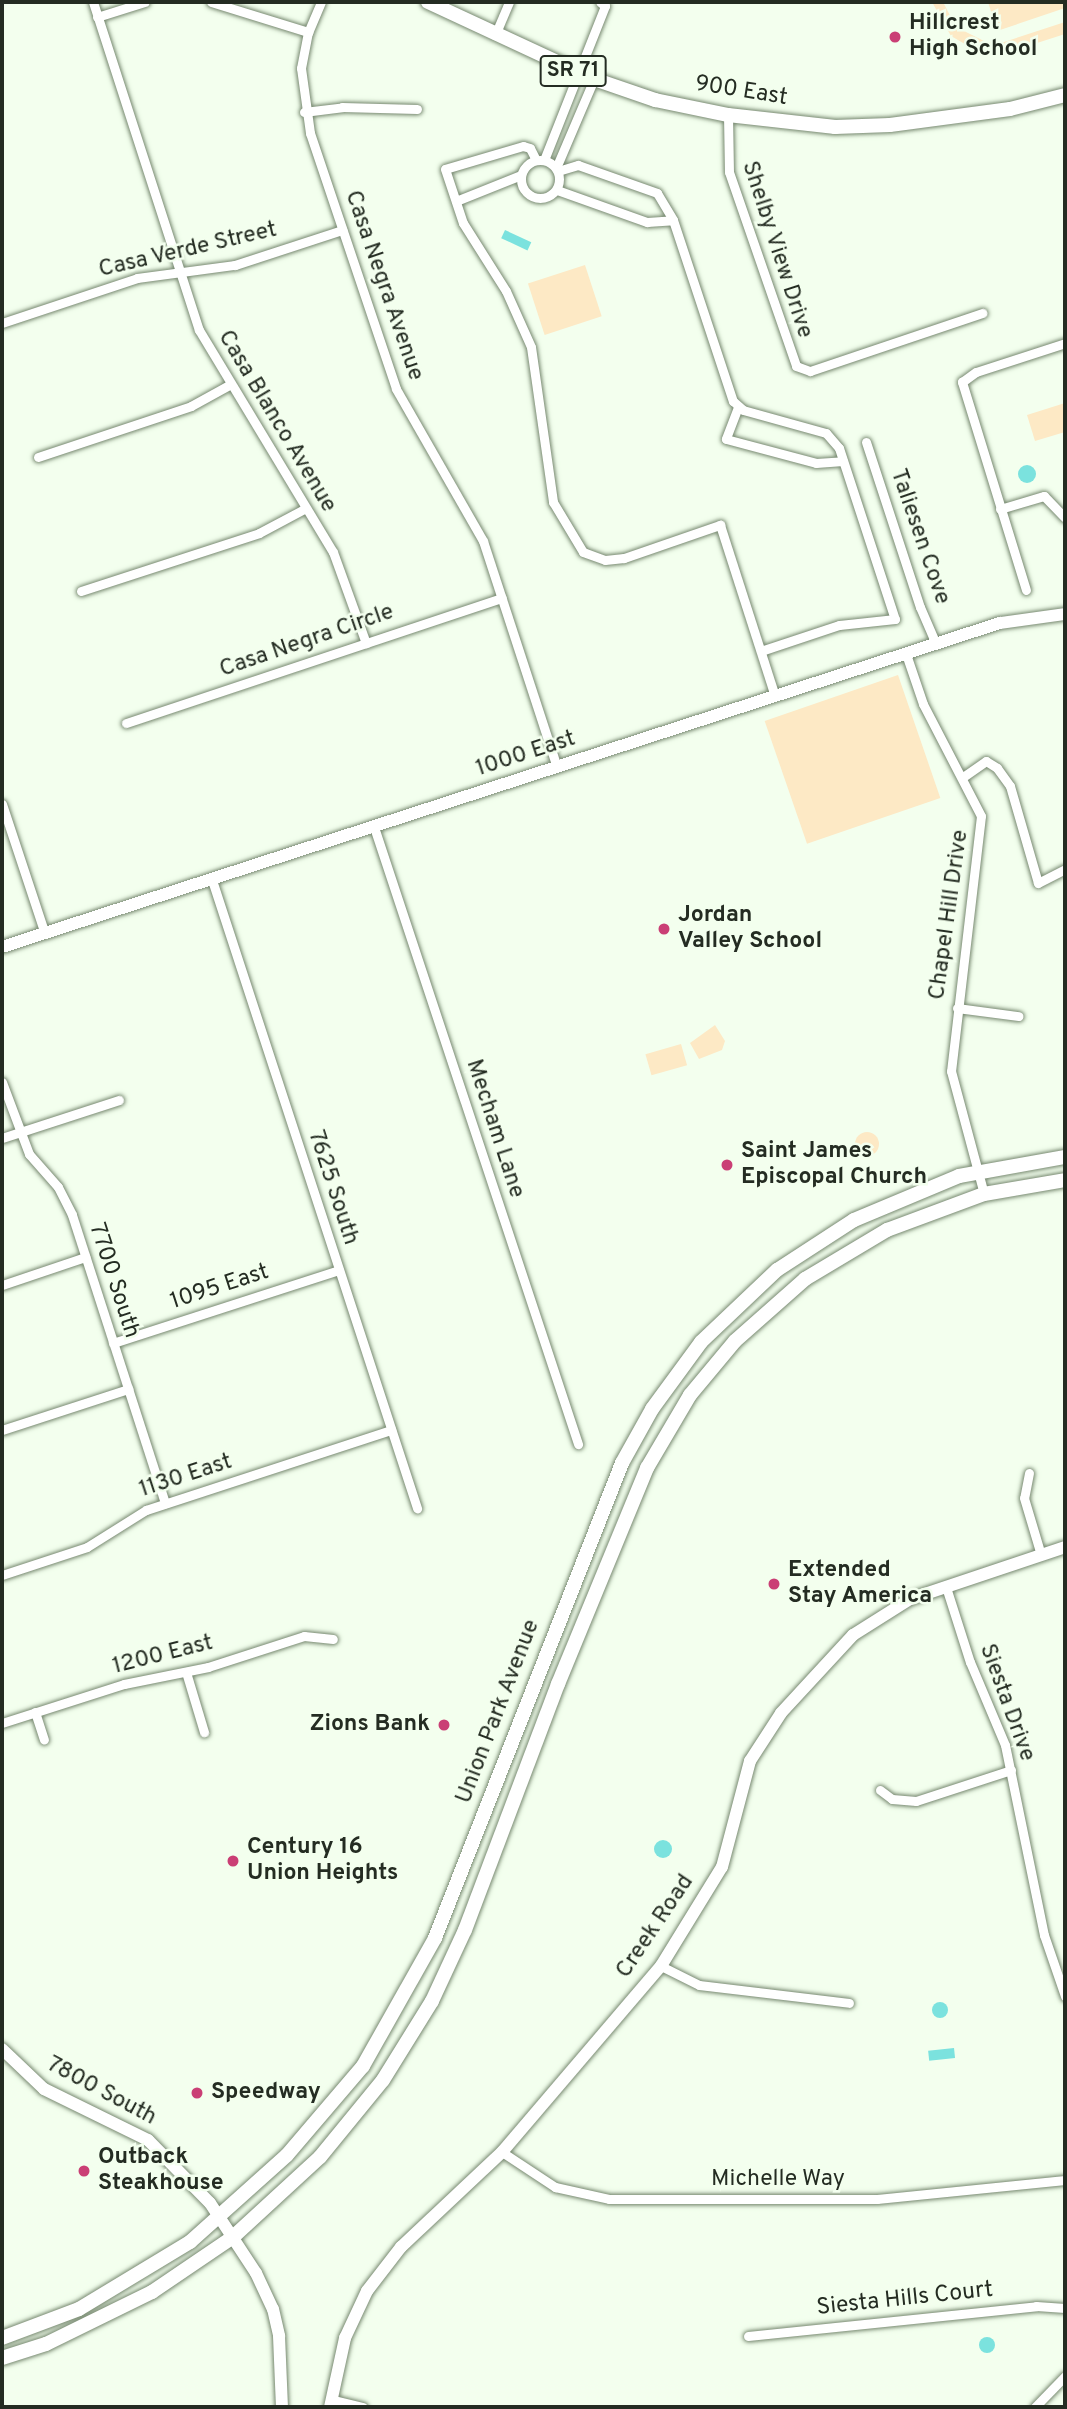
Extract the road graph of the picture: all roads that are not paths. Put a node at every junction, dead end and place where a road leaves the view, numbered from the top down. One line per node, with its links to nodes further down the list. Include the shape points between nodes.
1 (93, 2): 8 (street, Casa Blanco Avenue)
2 (145, 2): 8 (street)
3 (211, 2): 9 (street)
4 (321, 2): 9 (street, Casa Negra Avenue)
5 (428, 2): 10 (main road, 900 East / SR 71)
6 (509, 2): 10 (street)
7 (600, 2): 11 (street, via 605,6)
8 (97, 17): 24 (street, Casa Blanco Avenue)
9 (307, 33): 15 (street, Casa Negra Avenue, via 301,68)
10 (495, 35): 11 (main road, 900 East / SR 71)
11 (578, 73): 12 (main road, 900 East / SR 71); 17 (street)
12 (594, 79): 16 (main road, 900 East / SR 71, via 655,100); 18 (street)
13 (1065, 95): 16 (main road, 900 East / SR 71, via 1010,109 890,125 835,127)
14 (417, 109): 15 (street, via 342,107)
15 (304, 112): 23 (street, Casa Negra Avenue)
16 (728, 115): 25 (street, Shelby View Drive, via 729,172 796,366 810,371)
17 (540, 160): 18 (street); 19 (street); 21 (street, via 523,146 445,169)
18 (557, 170): 20 (street); 22 (street, via 578,165 657,193)
19 (521, 175): 20 (street, via 524,190 537,198); 21 (street)
20 (557, 190): 22 (street, via 647,222)
21 (456, 201): 42 (street, via 463,223 506,291 531,347 538,375 546,477 565,527 583,552 605,560 624,558 720,525)
22 (673, 220): 29 (street)
23 (342, 230): 24 (street, Casa Verde Street, via 235,265); 38 (street, Casa Negra Avenue, via 396,389 464,501)
24 (180, 273): 26 (street, Casa Verde Street, via 137,278); 28 (street, Casa Blanco Avenue, via 199,330)
25 (982, 313)
26 (2, 323)
27 (1065, 343): 34 (street, via 976,372 962,382)
28 (229, 385): 31 (street, via 191,406); 33 (street, Casa Blanco Avenue)
29 (738, 407): 32 (street, via 827,433 835,439); 32 (street, via 726,439 816,463)
30 (866, 442): 41 (street, Taliesen Cove)
31 (38, 457)
32 (843, 461): 42 (street, via 895,619 839,625)
33 (306, 508): 37 (street, via 259,533); 40 (street, Casa Blanco Avenue, via 341,569)
34 (1000, 509): 35 (street, via 1044,496); 36 (street)
35 (1065, 519)
36 (1026, 590)
37 (82, 591)
38 (502, 598): 40 (street, Casa Negra Circle); 46 (street, Casa Negra Avenue)
39 (1065, 614): 41 (street, 1000 East, via 1000,623)
40 (366, 643): 45 (street, Casa Negra Circle)
41 (936, 644): 43 (street, 1000 East)
42 (761, 651): 44 (street)
43 (906, 654): 44 (street, 1000 East); 47 (street, Chapel Hill Drive, via 923,704)
44 (775, 696): 46 (street, 1000 East)
45 (126, 723)
46 (557, 767): 49 (street, 1000 East)
47 (963, 777): 50 (street, via 986,761 997,768 1010,786 1038,883); 54 (street, Chapel Hill Drive, via 976,799 983,833)
48 (2, 804): 52 (street)
49 (374, 827): 51 (street, 1000 East); 71 (street, Mecham Lane)
50 (1065, 869)
51 (212, 880): 52 (street, 1000 East); 65 (street, 7625 South)
52 (45, 934): 53 (street, 1000 East)
53 (2, 947)
54 (957, 1008): 55 (street); 61 (street, Chapel Hill Drive, via 951,1071)
55 (1018, 1016)
56 (2, 1082): 58 (street, 7700 South)
57 (119, 1100): 58 (street)
58 (18, 1133): 59 (street); 64 (street, 7700 South, via 66,1201)
59 (2, 1138)
60 (1065, 1157): 61 (main road, Union Park Avenue)
61 (977, 1172): 63 (street, Chapel Hill Drive); 93 (main road, Union Park Avenue, via 877,1208 794,1256 724,1317 668,1384 608,1494 445,1915 410,1990 379,2042 329,2109)
62 (1065, 1180): 63 (main road, Union Park Avenue)
63 (984, 1194): 94 (main road, Union Park Avenue, via 900,1223 819,1268 744,1332 690,1395 626,1514 466,1930 432,2001 351,2121 304,2174)
64 (85, 1257): 66 (street); 67 (street, 7700 South)
65 (339, 1270): 67 (street, 1095 East); 70 (street, 7625 South)
66 (2, 1284)
67 (113, 1343): 68 (street, 7700 South)
68 (128, 1389): 69 (street); 73 (street, 7700 South)
69 (2, 1430)
70 (391, 1430): 73 (street, 1130 East); 74 (street, 7625 South)
71 (578, 1444)
72 (1029, 1473): 76 (street, via 1024,1498)
73 (165, 1503): 77 (street, 1130 East, via 128,1517 87,1547)
74 (416, 1508)
75 (1065, 1547): 76 (street, Creek Road)
76 (1041, 1555): 78 (street, Creek Road)
77 (2, 1575)
78 (946, 1587): 85 (street, Siesta Drive); 87 (street, Creek Road, via 910,1600 867,1625 781,1713 750,1761 722,1867)
79 (333, 1639): 80 (street, 1200 East, via 304,1636)
80 (186, 1672): 81 (street, 1200 East, via 147,1678); 83 (street)
81 (35, 1712): 82 (street, 1200 East); 84 (street)
82 (2, 1723)
83 (204, 1732)
84 (44, 1740)
85 (1011, 1770): 86 (street, via 916,1801 892,1799); 88 (street, Siesta Drive, via 1044,1935)
86 (880, 1790)
87 (661, 1966): 89 (street, via 699,1985); 91 (street, Creek Road)
88 (1065, 1996)
89 (849, 2003)
90 (2, 2049): 93 (street, 7800 South, via 44,2089 158,2147)
91 (502, 2152): 92 (street, Michelle Way, via 555,2187 609,2199 877,2199); 102 (street, Creek Road, via 401,2247 367,2291 345,2338)
92 (1065, 2180)
93 (220, 2217): 94 (street, 7800 South); 96 (main road, Union Park Avenue, via 145,2272)
94 (233, 2237): 99 (main road, Union Park Avenue, via 152,2292); 103 (street, 7800 South, via 273,2309 279,2336)
95 (1065, 2308): 97 (street, Siesta Hills Court, via 1036,2306)
96 (79, 2309): 98 (main road, Union Park Avenue); 99 (main road, via 72,2320)
97 (748, 2336)
98 (2, 2338)
99 (30, 2349): 100 (main road, Union Park Avenue)
100 (2, 2358)
101 (1065, 2376): 105 (street)
102 (330, 2403): 104 (street)
103 (282, 2407)
104 (363, 2407)
105 (1035, 2407)

